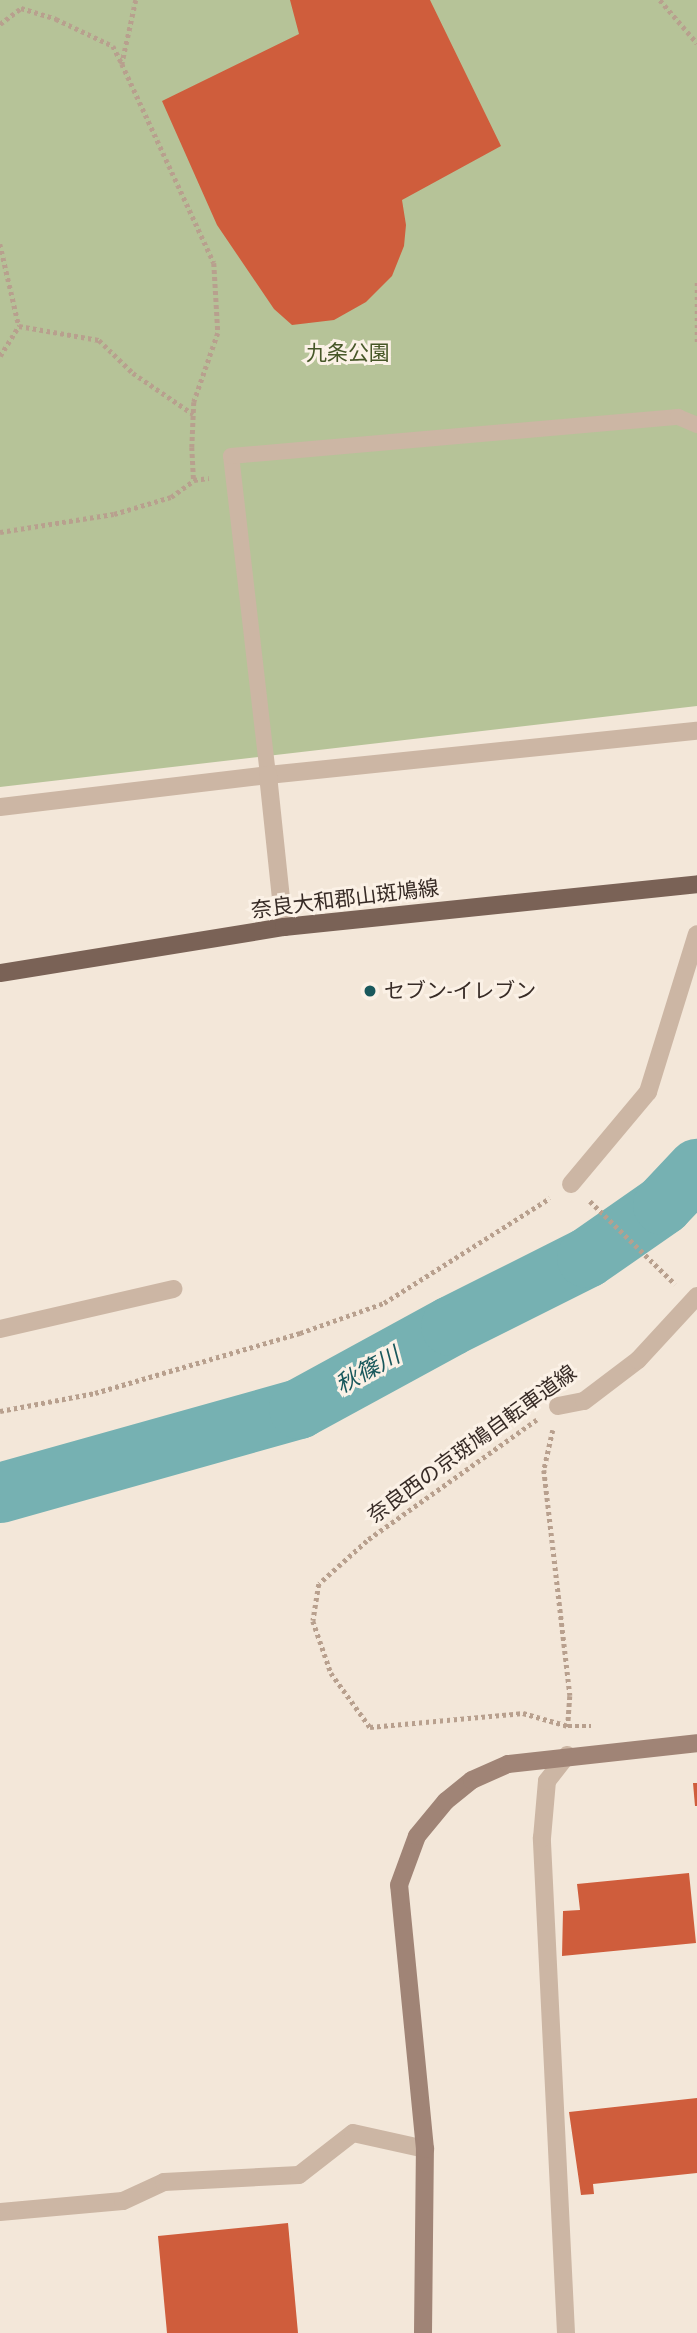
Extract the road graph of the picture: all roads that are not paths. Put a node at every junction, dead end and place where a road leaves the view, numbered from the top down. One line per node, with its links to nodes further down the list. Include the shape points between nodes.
1 (697, 425): 3 (lane, via 678,417 231,456)
2 (697, 731): 3 (street)
3 (268, 775): 4 (street); 6 (street)
4 (0, 807)
5 (697, 884): 6 (main road, 奈良大和郡山斑鳩線)
6 (285, 927): 8 (main road, 奈良大和郡山斑鳩線)
7 (697, 934): 9 (street, via 648,1092)
8 (0, 973)
9 (571, 1184)
10 (173, 1289): 12 (street)
11 (697, 1296): 13 (street, via 638,1360 584,1401)
12 (0, 1329)
13 (558, 1406)
14 (697, 1743): 15 (street)
15 (567, 1755): 16 (street, via 508,1764 472,1780 446,1801 417,1836 399,1885); 19 (street, via 547,1781 542,1838)
16 (425, 2148): 17 (street, via 353,2133 299,2175 164,2182 123,2201); 18 (street)
17 (0, 2212)
18 (423, 2333)
19 (566, 2333)

